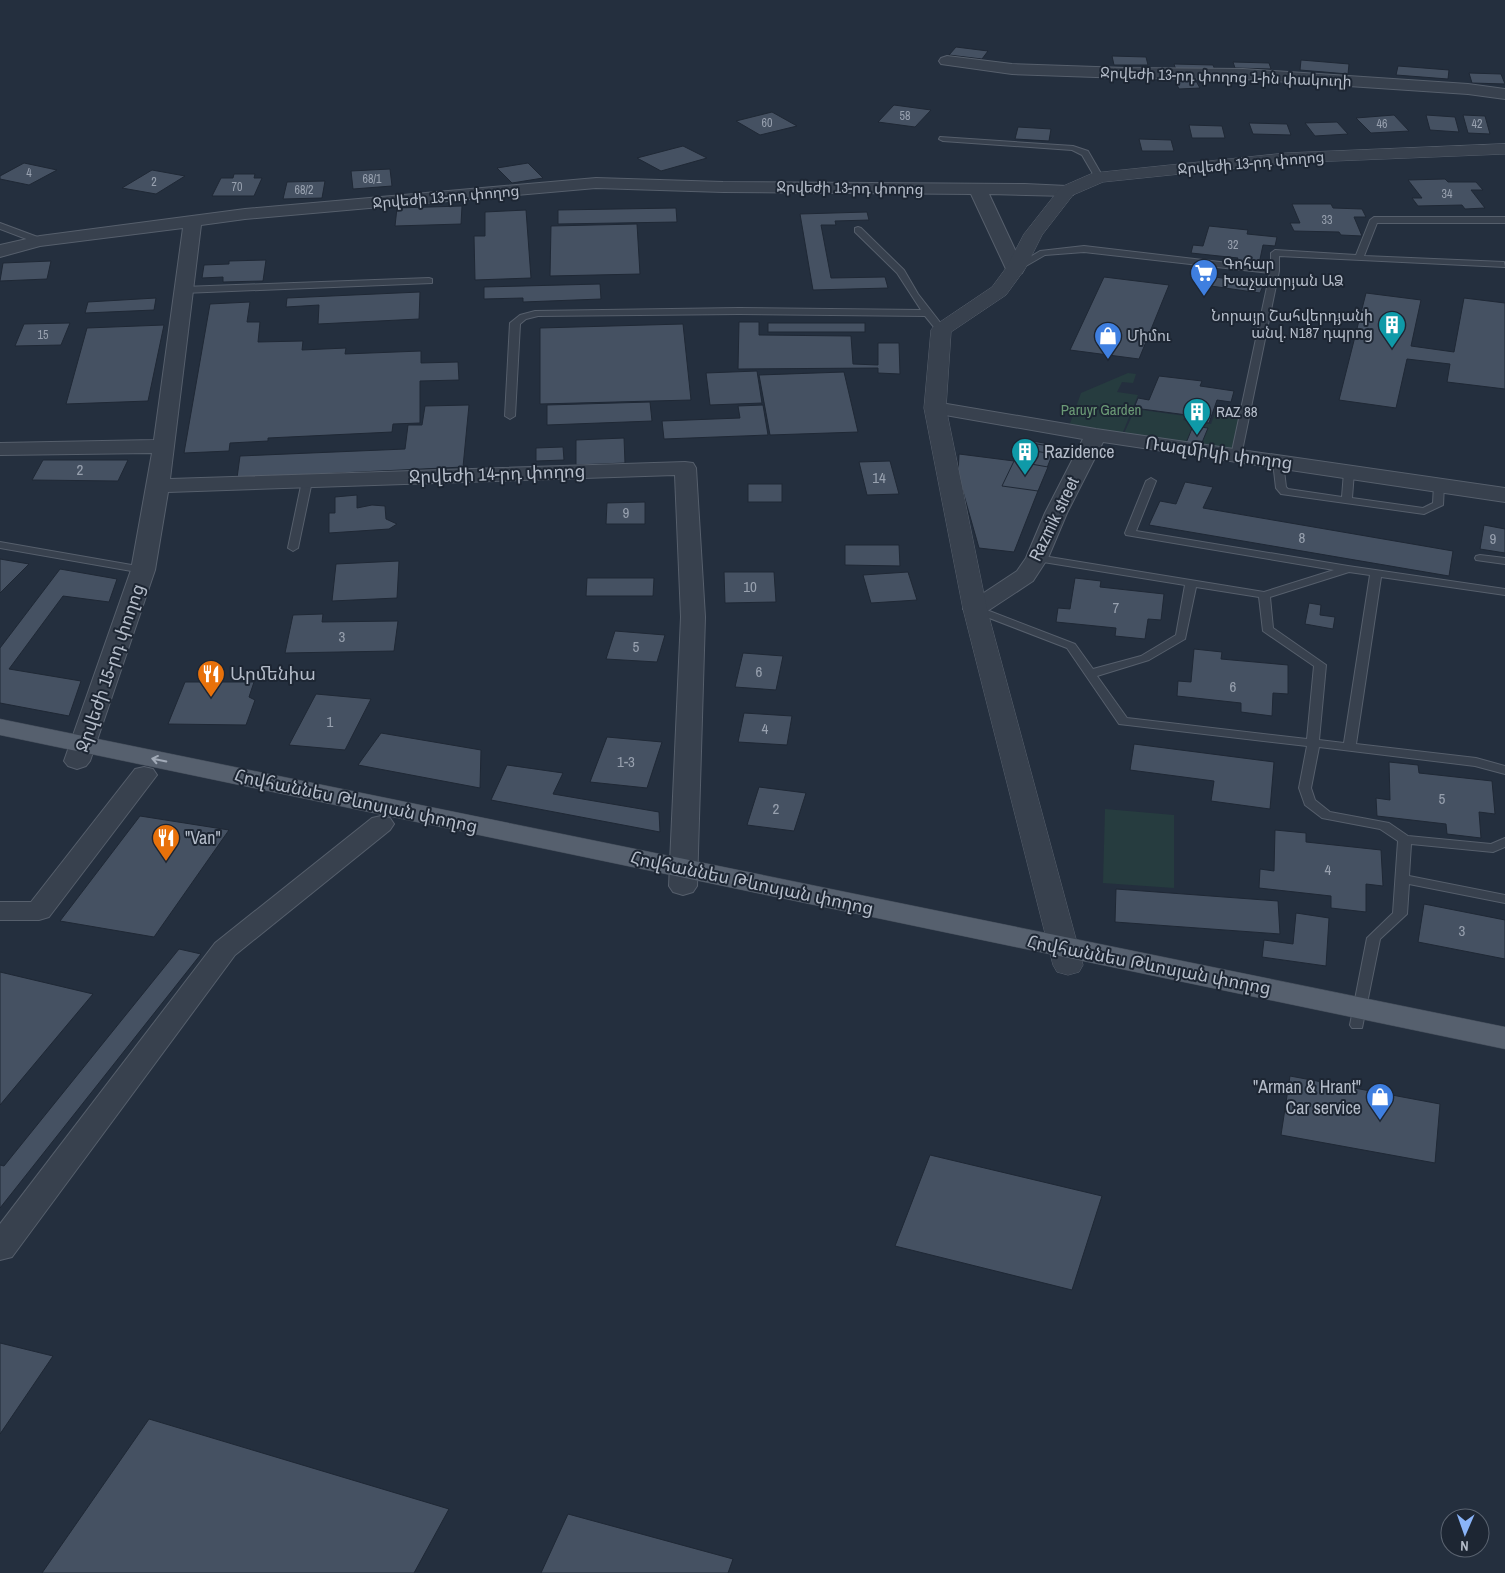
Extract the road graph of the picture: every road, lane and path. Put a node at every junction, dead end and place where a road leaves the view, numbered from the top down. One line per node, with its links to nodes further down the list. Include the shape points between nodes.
1 (947, 61): 2 (street, Ջրվեժի 13-րդ փողոց 1-ին փակուղի, via 1012,69 1243,74 1468,88)
2 (1505, 94)
3 (943, 139): 5 (lane, via 1073,148 1085,153)
4 (1505, 149): 5 (street, Ջրվեժի 13-րդ փողոց, via 1286,158)
5 (1099, 177): 7 (street, Ջրվեժի 13-րդ փողոց)
6 (978, 190): 7 (street, Ջրվեժի 13-րդ փողոց); 8 (street, Ջրվեժի 13-րդ փողոց, via 596,183); 16 (street)
7 (1067, 191): 16 (street, via 1034,234)
8 (193, 220): 12 (street, Ջրվեժի 13-րդ փողոց); 19 (street)
9 (1505, 220): 14 (lane, via 1374,220)
10 (2, 225): 12 (lane)
11 (858, 230): 20 (lane, via 901,272)
12 (40, 241): 13 (street, Ջրվեժի 13-րդ փողոց)
13 (0, 251)
14 (1359, 258): 15 (lane); 17 (lane, via 1275,253)
15 (1504, 264)
16 (1015, 269): 17 (lane, via 1043,253 1084,249); 20 (street, via 999,291)
17 (1275, 271): 26 (lane)
18 (429, 281): 19 (lane)
19 (183, 290): 24 (street)
20 (934, 322): 21 (street); 22 (lane, via 739,311 538,313 515,323)
21 (935, 408): 23 (street, Ռազմիկի փողոց); 46 (street)
22 (510, 416)
23 (1096, 435): 26 (street, Ռազմիկի փողոց); 37 (street, Razmik street)
24 (163, 446): 25 (street); 32 (street)
25 (0, 449)
26 (1236, 456): 27 (street, Ռազմիկի փողոց)
27 (1278, 462): 28 (street, Ռազմիկի փողոց); 34 (lane, via 1281,488 1285,492)
28 (1350, 472): 31 (street, Ռազմիկի փողոց); 34 (lane)
29 (306, 481): 32 (street, Ջրվեժի 14-րդ փողոց); 36 (lane); 58 (street, Ջրվեժի 14-րդ փողոց, via 685,468 693,617)
30 (1151, 481): 40 (lane, via 1130,533)
31 (1439, 485): 33 (street, Ռազմիկի փողոց); 34 (lane, via 1438,505 1424,511)
32 (158, 486): 41 (street)
33 (1505, 495)
34 (1347, 501)
35 (0, 545): 41 (lane, Ջրվեժի 15-րդ փողոց)
36 (293, 548)
37 (1037, 558): 43 (lane); 46 (street, Razmik street, via 1025,576)
38 (1480, 558): 39 (lane)
39 (1505, 561)
40 (1349, 569): 42 (lane); 45 (lane)
41 (143, 570): 52 (street, Ջրվեժի 15-րդ փողոց)
42 (1376, 573): 44 (lane); 51 (lane)
43 (1191, 583): 45 (lane); 47 (lane, via 1181,637 1145,658)
44 (1505, 592)
45 (1264, 595): 49 (lane, via 1267,629 1320,665)
46 (975, 609): 47 (lane, via 1071,646); 62 (street)
47 (1090, 674): 49 (lane, via 1123,721)
48 (0, 727): 52 (main road, Հովհաննես Թևոսյան փողոց)
49 (1313, 744): 51 (lane); 56 (lane, via 1305,788 1309,802 1326,815 1384,826)
50 (0, 746): 52 (main road, Հովհաննես Թևոսյան փողոց)
51 (1349, 748): 53 (lane, via 1476,762)
52 (80, 753): 54 (main road, Հովհաննես Թևոսյան փողոց); 58 (main road, Հովհաննես Թևոսյան փողոց, one-way to 52)
53 (1505, 770)
54 (144, 775): 55 (main road, Հովհաննես Թևոսյան փողոց); 61 (street, via 39,912)
55 (381, 824): 58 (main road, Հովհաննես Թևոսյան փողոց); 66 (street, via 225,949)
56 (1405, 840): 57 (lane, via 1493,848); 59 (lane)
57 (1505, 842)
58 (684, 878): 62 (main road, Հովհաննես Թևոսյան փողոց)
59 (1402, 879): 60 (lane); 63 (lane, via 1400,914 1374,938)
60 (1505, 899)
61 (0, 911)
62 (1066, 957): 63 (main road, Հովհաննես Թևոսյան փողոց)
63 (1359, 1016): 64 (main road, Հովհաննես Թևոսյան փողոց); 65 (main road, Հովհաննես Թևոսյան փողոց)
64 (1505, 1038)
65 (1505, 1056)
66 (0, 1248)

